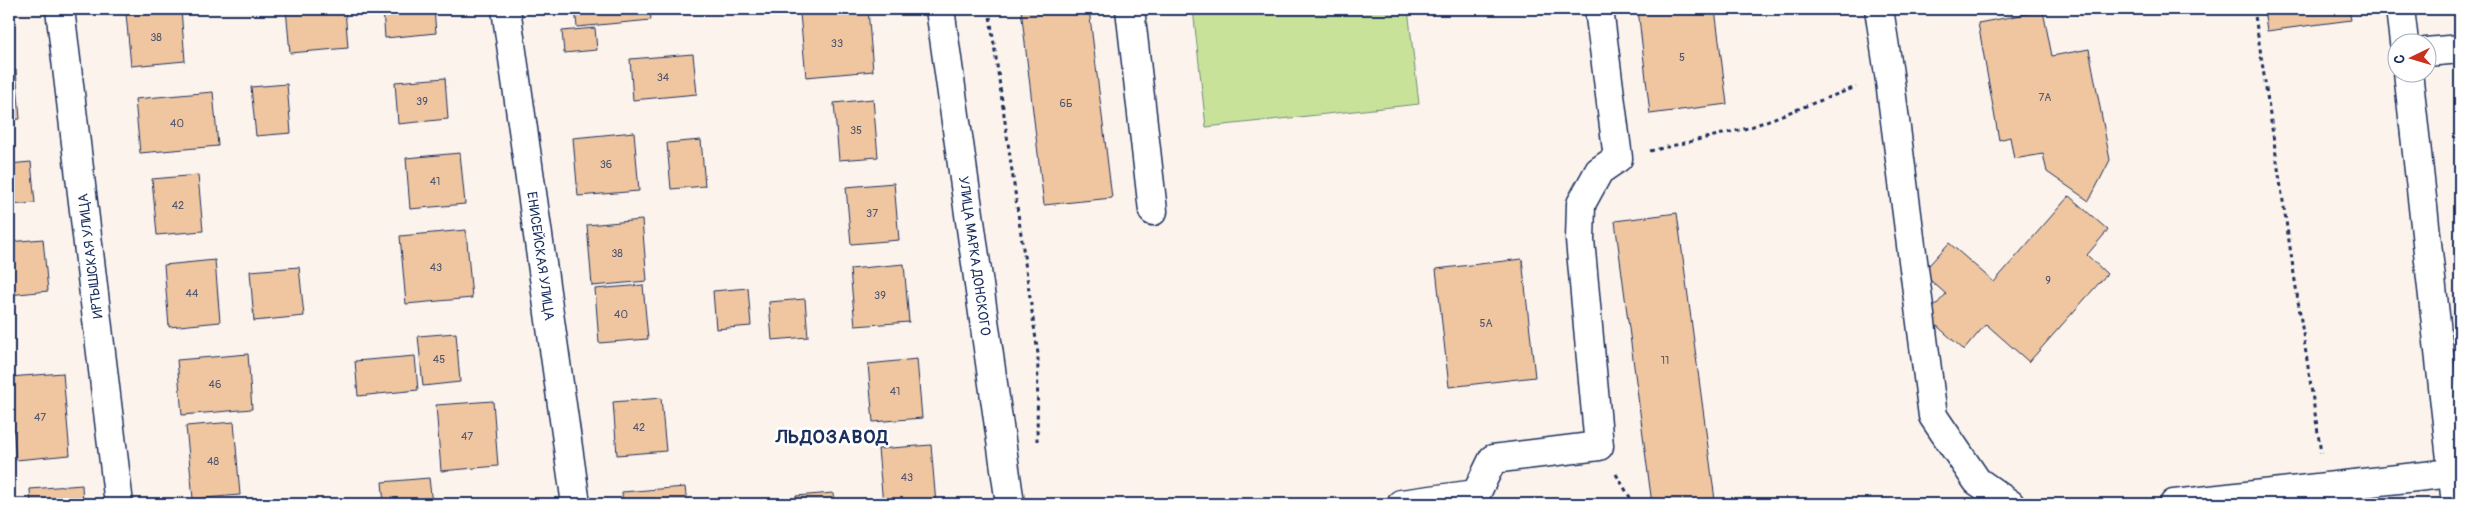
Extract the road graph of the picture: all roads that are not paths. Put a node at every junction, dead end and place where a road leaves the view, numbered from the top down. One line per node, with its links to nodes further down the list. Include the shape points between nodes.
1 (60, 9): 14 (street, ИРТЫШСКАЯ УЛИЦА)
2 (506, 9): 15 (street, ЕНИСЕЙСКАЯ УЛИЦА)
3 (940, 9): 16 (street, УЛИЦА МАРКА ДОНСКОГО)
4 (1130, 9): 12 (street)
5 (1599, 9): 17 (street, via 1618,158 1599,171 1581,204 1580,240 1599,446 1493,459 1476,494)
6 (1879, 9): 18 (street, via 1933,416 1977,481)
7 (2400, 9): 8 (street)
8 (2403, 32)
9 (2460, 49): 10 (street)
10 (2436, 51)
11 (2409, 82): 13 (street)
12 (1153, 211)
13 (2452, 473): 19 (street); 20 (street)
14 (119, 504)
15 (576, 504)
16 (1010, 504)
17 (1401, 504)
18 (2010, 504)
19 (2174, 504)
20 (2456, 504)

